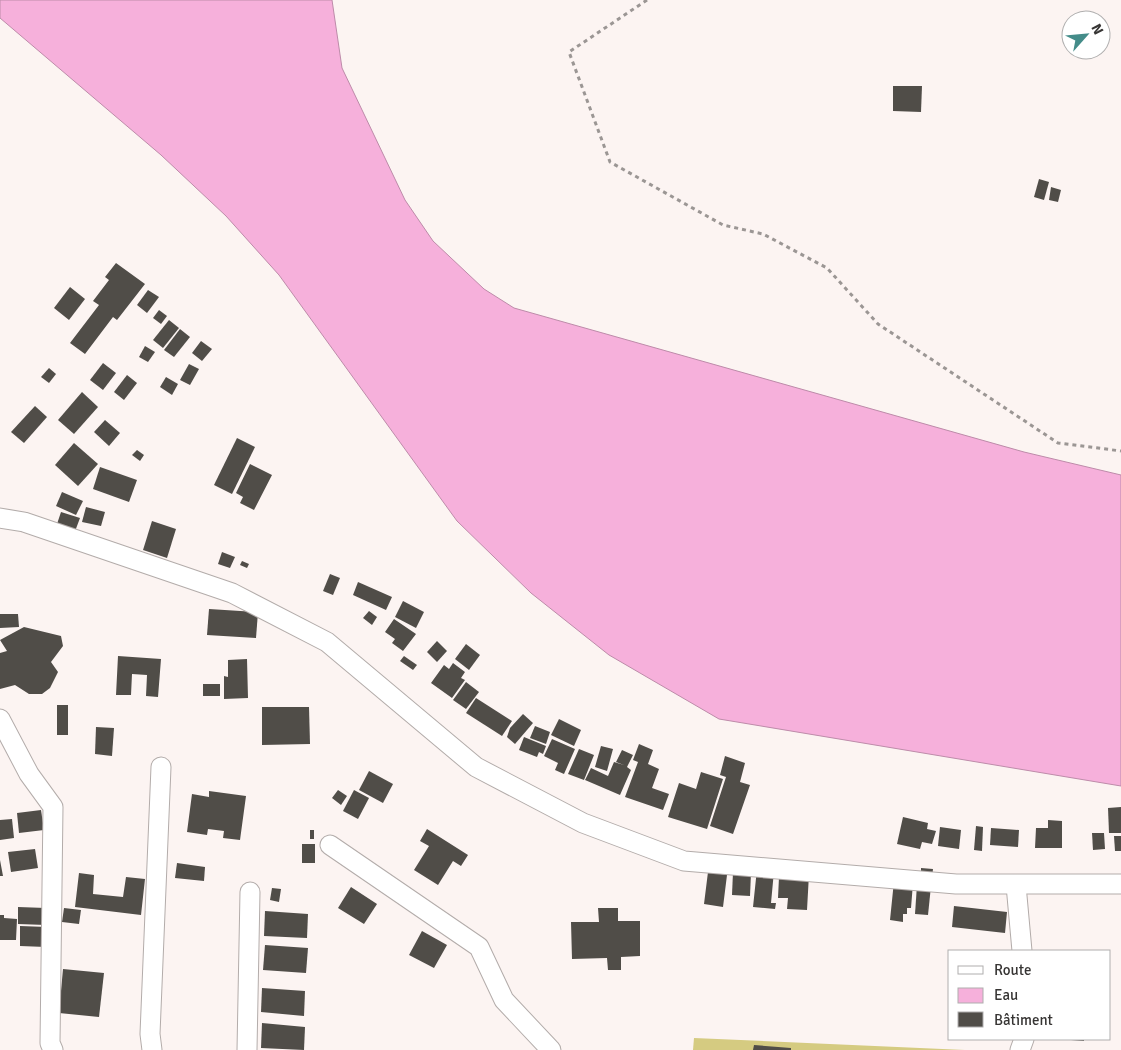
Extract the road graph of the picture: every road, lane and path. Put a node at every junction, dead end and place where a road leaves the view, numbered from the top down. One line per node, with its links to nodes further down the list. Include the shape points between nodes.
1 (647, 0): 2 (path, via 570,52 610,162 723,225 763,234 827,268 878,324 1058,443)
2 (1121, 451)
3 (0, 518): 8 (street, via 24,522 232,593 327,642 476,767 583,823 684,861 956,884)
4 (0, 719): 11 (street, via 29,774 53,807 50,1043)
5 (161, 767): 12 (street, via 150,1034)
6 (330, 845): 14 (street, via 479,947 504,1000)
7 (1121, 884): 8 (street)
8 (1016, 885): 10 (street)
9 (250, 892): 13 (street)
10 (1022, 950)
11 (53, 1050)
12 (152, 1050)
13 (247, 1050)
14 (551, 1050)

